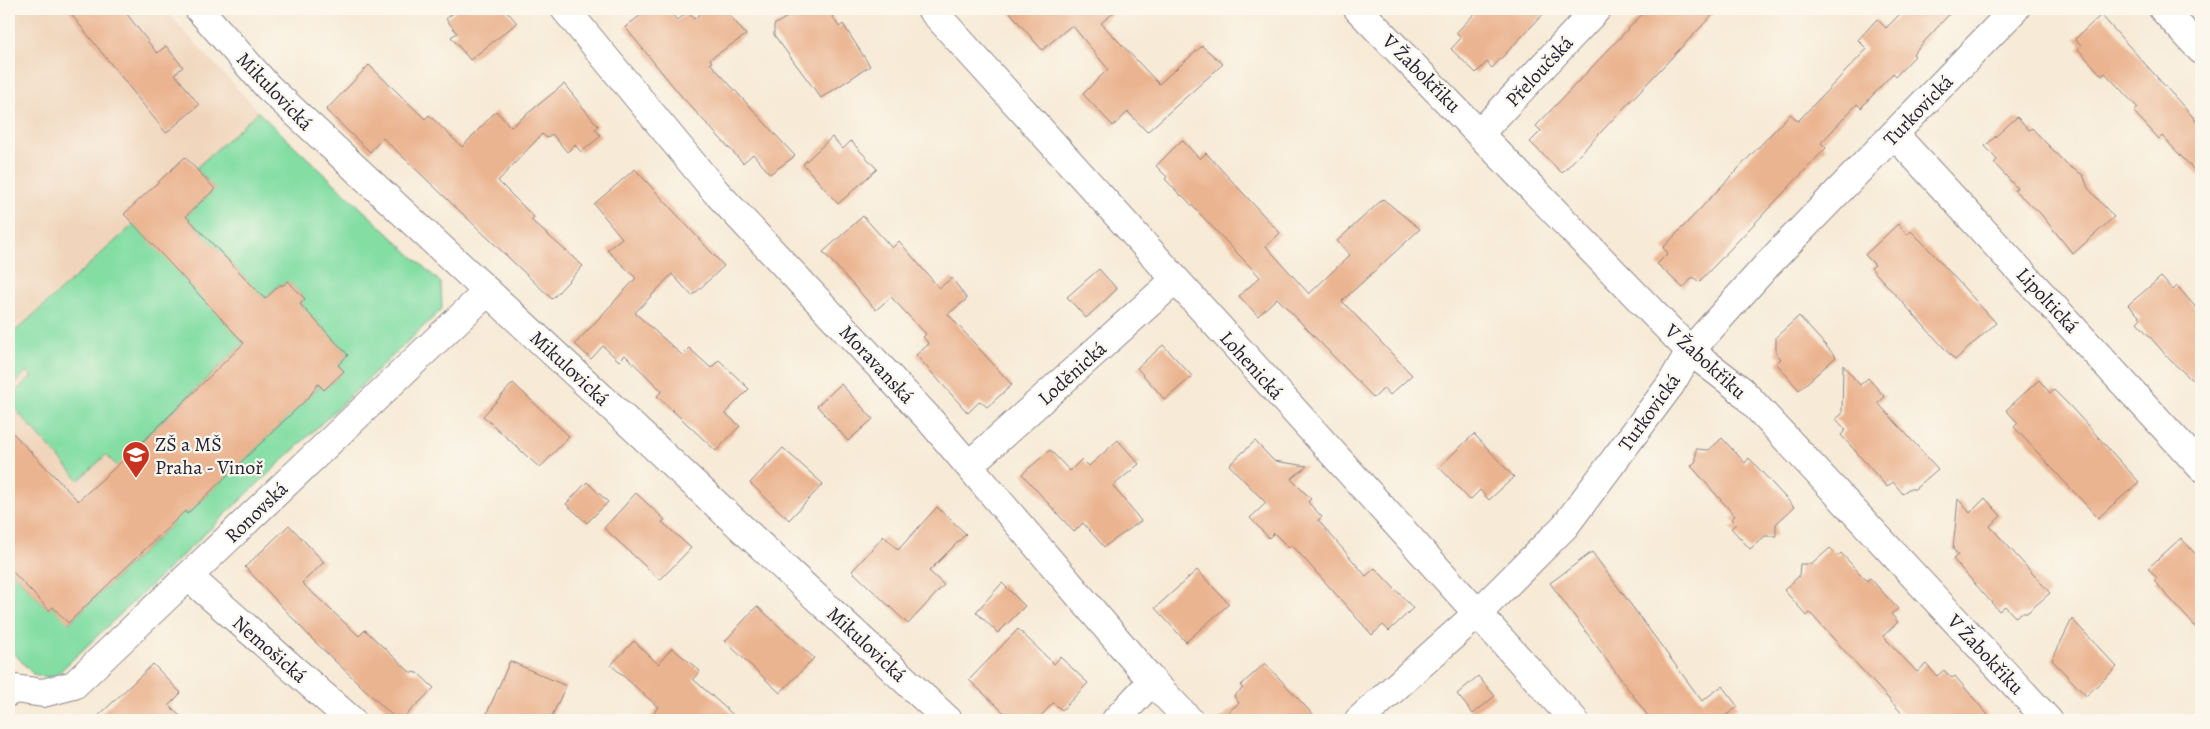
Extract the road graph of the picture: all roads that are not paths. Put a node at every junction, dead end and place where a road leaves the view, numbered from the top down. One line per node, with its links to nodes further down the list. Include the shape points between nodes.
1 (199, 9): 12 (street, Mikulovická, via 268,87)
2 (565, 9): 14 (street, Moravanská, via 716,192 929,419)
3 (931, 9): 11 (street, Lohenická)
4 (1358, 9): 9 (street, V Žabokřiku)
5 (1598, 9): 9 (street, Přeloučská)
6 (2015, 9): 10 (street, Turkovická)
7 (2163, 9): 8 (street)
8 (2201, 50)
9 (1480, 133): 13 (street, V Žabokřiku)
10 (1894, 134): 13 (street, Turkovická, via 1768,264); 15 (street, Lipoltická)
11 (1175, 280): 14 (street, Loděnická); 17 (street, Lohenická)
12 (487, 292): 16 (street, Ronovská); 21 (street, Mikulovická)
13 (1690, 351): 17 (street, Turkovická, via 1671,384 1565,526); 26 (street, V Žabokřiku, via 1741,390)
14 (968, 465): 18 (street, Moravanská)
15 (2201, 467)
16 (188, 577): 19 (street, Ronovská, via 74,685 43,693); 20 (street, Nemošická)
17 (1478, 613): 24 (street, Turkovická); 25 (street, Lohenická)
18 (1152, 681): 22 (street); 23 (street, Moravanská)
19 (12, 691)
20 (352, 720)
21 (948, 720)
22 (1116, 720)
23 (1189, 720)
24 (1359, 720)
25 (1574, 720)
26 (2048, 720)

